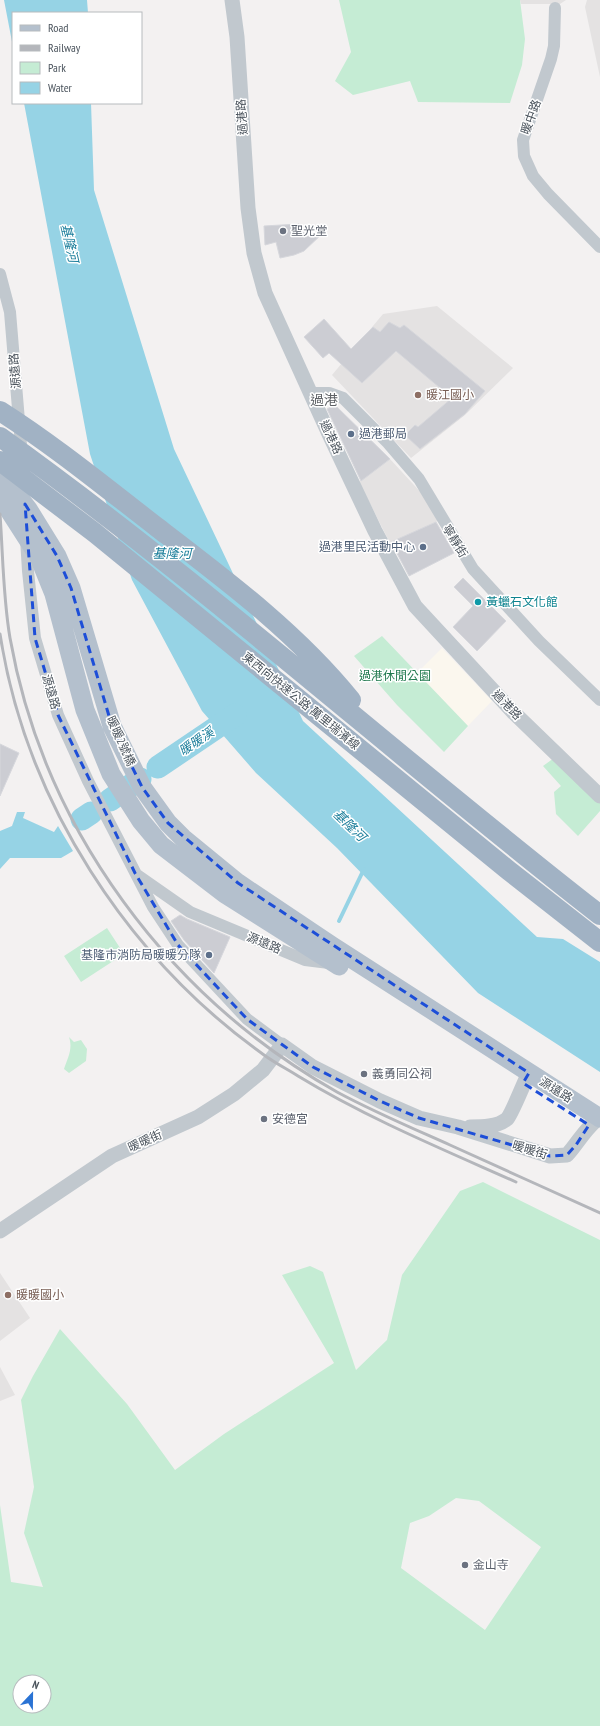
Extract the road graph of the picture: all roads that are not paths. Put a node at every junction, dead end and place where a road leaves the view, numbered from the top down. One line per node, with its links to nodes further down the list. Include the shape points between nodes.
1 (232, 0): 5 (street, 過港路, via 237,36 248,208 254,253 266,293)
2 (555, 8): 3 (street, 暖中路, via 554,46 523,140 524,156 538,182)
3 (600, 247)
4 (0, 274): 14 (street, 源遠路, via 10,312 35,638 58,715)
5 (310, 393): 11 (street, 寧靜街, via 328,393 343,398 388,443 419,479 473,569 539,641); 13 (street, 過港路, via 374,531 415,606 513,712)
6 (0, 411): 12 (highway, via 103,485 240,592 302,647 345,692)
7 (0, 437): 12 (highway, 東西向快速公路 萬里瑞濱線, via 77,492)
8 (0, 461): 17 (highway, 東西向快速公路 萬里瑞濱線, via 95,533)
9 (0, 473): 16 (main road, 暖暖2號橋, via 28,509 57,556 70,588 112,726 142,787 168,823 183,838)
10 (0, 496): 16 (main road, 暖暖2號橋, via 39,557 54,594 85,710 111,774 141,820 161,845 225,894)
11 (600, 700)
12 (380, 736): 15 (highway, 東西向快速公路 萬里瑞濱線, via 536,865)
13 (600, 796)
14 (135, 873): 18 (street, 源遠路, via 190,912 305,960); 19 (street, 暖暖街, via 178,945 247,1019)
15 (600, 914)
16 (306, 937): 18 (main road, 源遠路); 20 (main road, 源遠路)
17 (600, 942)
18 (335, 964): 20 (main road, 源遠路)
19 (282, 1045): 22 (street, 暖暖街, via 313,1067 380,1101 419,1118); 23 (street, 暖暖街, via 263,1070 234,1094 198,1117 112,1156)
20 (526, 1078): 21 (main road, 源遠路); 22 (street, 暖暖街, via 508,1118 485,1127)
21 (598, 1122): 22 (street, 暖暖街, via 567,1155 560,1157)
22 (458, 1127)
23 (0, 1231)

